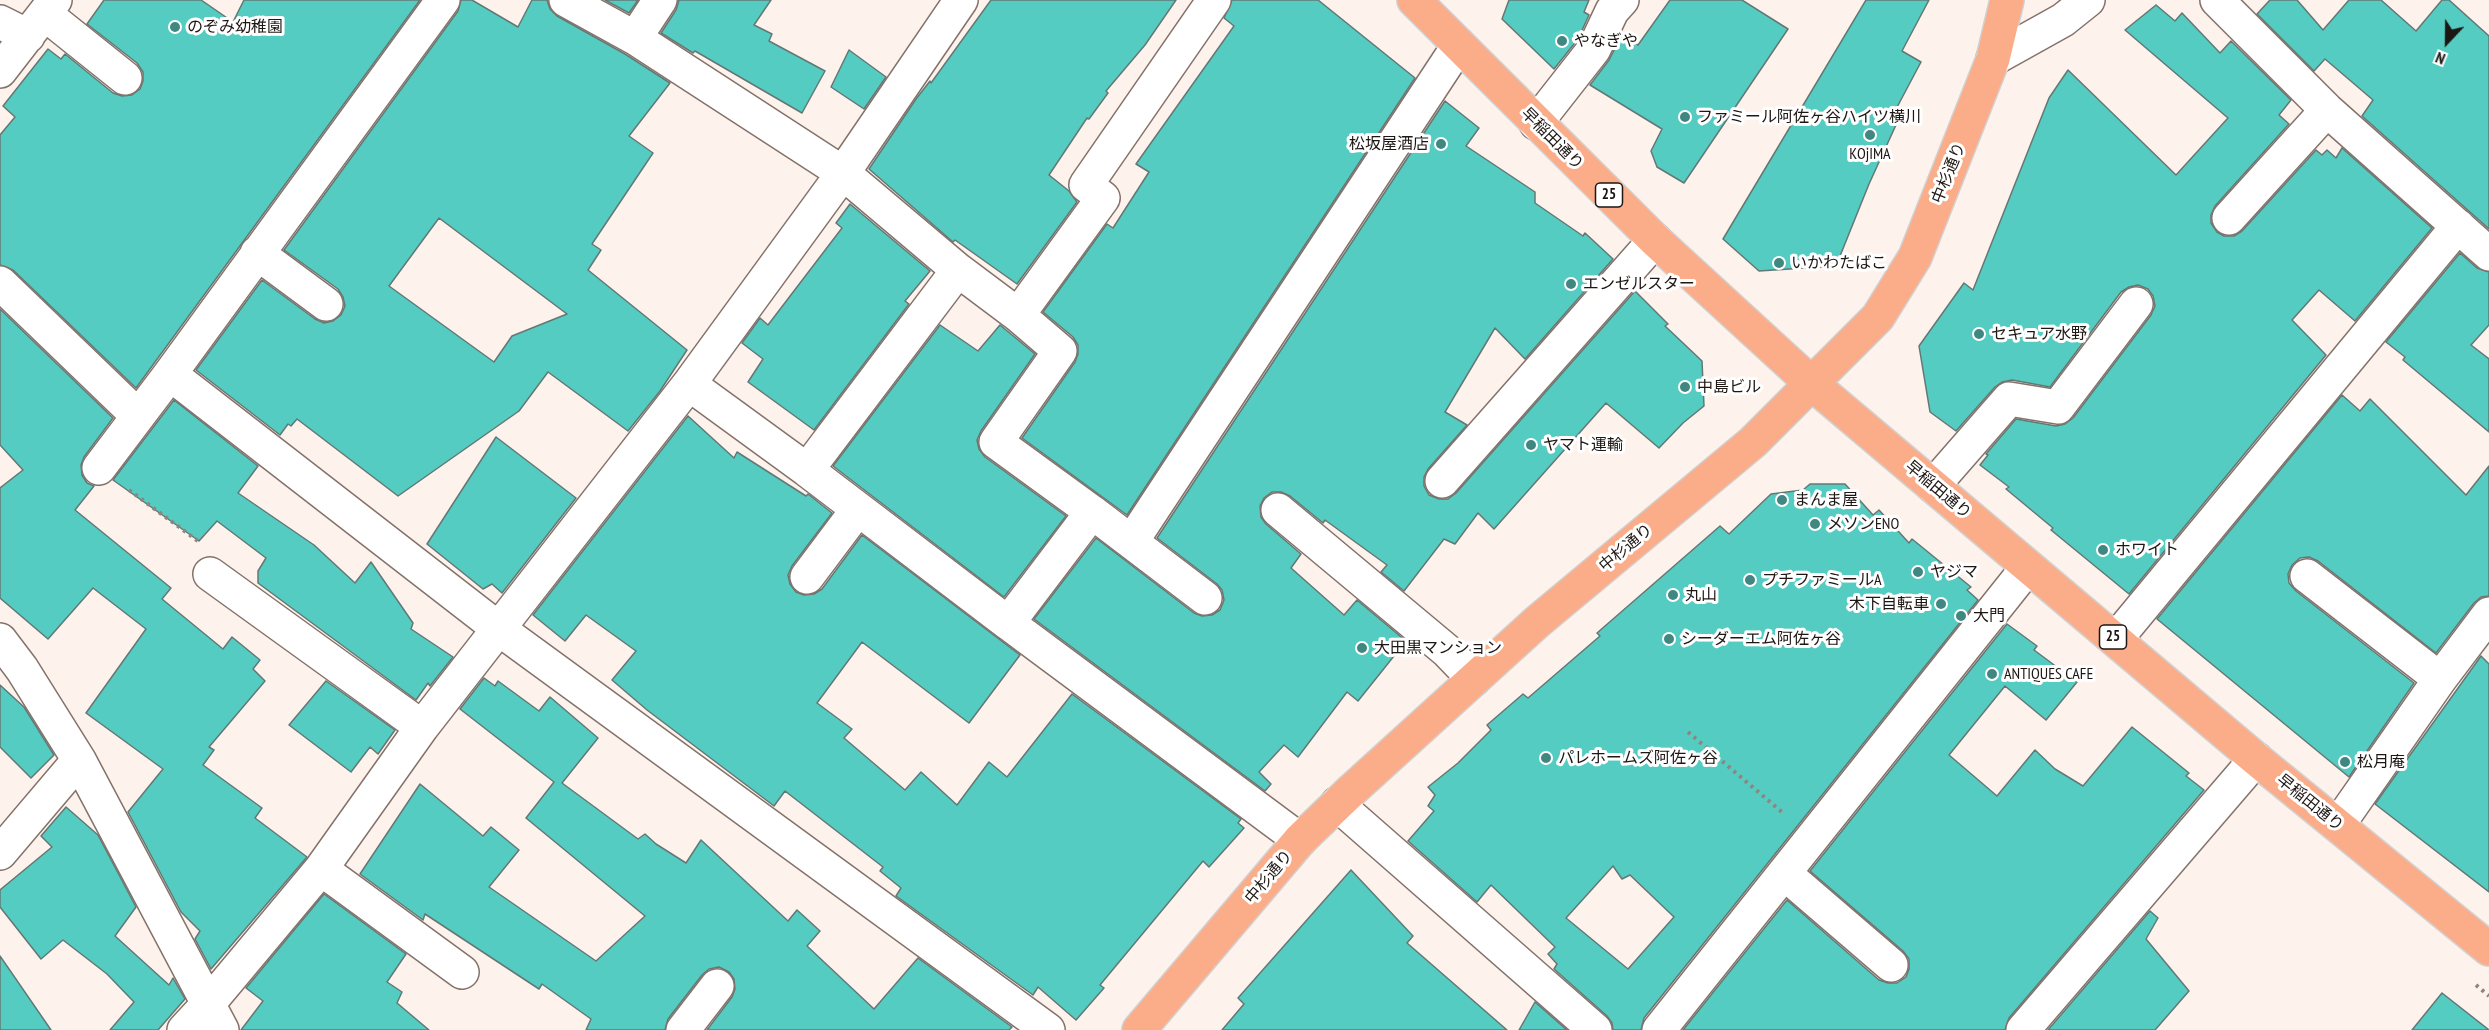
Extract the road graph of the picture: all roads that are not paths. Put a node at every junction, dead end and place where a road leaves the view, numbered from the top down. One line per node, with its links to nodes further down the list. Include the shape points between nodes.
1 (443, 0): 23 (street)
2 (566, 0): 12 (street)
3 (660, 0): 12 (street)
4 (961, 0): 19 (street)
5 (1214, 0): 29 (street, via 1086,185 1103,198)
6 (1414, 0): 13 (main road, 早稲田通り / 25)
7 (1622, 0): 18 (street, via 1612,11 1594,49)
8 (2007, 0): 14 (main road, 中杉通り)
9 (2088, 0): 14 (street, via 2063,20)
10 (2217, 0): 17 (street)
11 (32, 18): 15 (street); 16 (street)
12 (635, 38): 19 (street)
13 (1459, 45): 18 (main road, 早稲田通り / 25); 41 (street)
14 (1993, 59): 31 (main road, 中杉通り, via 1915,257 1878,317)
15 (0, 71)
16 (125, 78)
17 (2327, 110): 20 (street); 21 (street)
18 (1536, 123): 22 (main road, 早稲田通り / 25)
19 (843, 173): 25 (street); 32 (street)
20 (2229, 218)
21 (2458, 226): 24 (street); 50 (street)
22 (1655, 240): 31 (main road, 早稲田通り / 25); 36 (street)
23 (257, 253): 27 (street); 30 (street)
24 (2489, 254)
25 (958, 270): 29 (street); 35 (street)
26 (0, 283): 33 (street)
27 (326, 304)
28 (2136, 304): 37 (street, via 2058,407 2009,399)
29 (1018, 315): 40 (street, via 1060,351 996,442)
30 (170, 374): 33 (street); 49 (street)
31 (1811, 383): 37 (main road, 早稲田通り / 25); 53 (main road, 中杉通り, via 1753,442 1537,622)
32 (689, 384): 35 (street); 49 (street)
33 (138, 417): 34 (street)
34 (99, 468)
35 (807, 470): 38 (street)
36 (1442, 481)
37 (1933, 486): 42 (main road, 早稲田通り / 25)
38 (858, 509): 45 (street); 48 (street)
39 (1278, 510): 53 (street, via 1447,651)
40 (1092, 512): 41 (street); 48 (street)
41 (1132, 541): 46 (street)
42 (2028, 567): 50 (main road, 早稲田通り / 25); 62 (street)
43 (210, 573): 54 (street)
44 (2307, 576): 52 (street)
45 (807, 578)
46 (1205, 598)
47 (2489, 614): 52 (street)
48 (1008, 624): 59 (street)
49 (499, 629): 54 (street); 71 (street)
50 (2116, 639): 55 (main road, 早稲田通り / 25)
51 (0, 640): 56 (street)
52 (2440, 679): 58 (street)
53 (1474, 680): 57 (main road, 中杉通り)
54 (422, 727): 61 (street)
55 (2256, 759): 58 (main road, 早稲田通り / 25); 74 (street)
56 (79, 760): 60 (street); 67 (street)
57 (1337, 804): 59 (main road, 中杉通り); 72 (street)
58 (2338, 825): 63 (main road, 早稲田通り / 25)
59 (1300, 840): 68 (main road, 中杉通り)
60 (0, 853)
61 (321, 869): 65 (street); 67 (street)
62 (1784, 873): 64 (street); 73 (street)
63 (2489, 949)
64 (1891, 965)
65 (462, 972)
66 (717, 986): 70 (street)
67 (216, 1017): 69 (street)
68 (1151, 1026)
69 (184, 1030)
70 (683, 1030)
71 (1048, 1030)
72 (1595, 1030)
73 (1659, 1030)
74 (2023, 1030)

